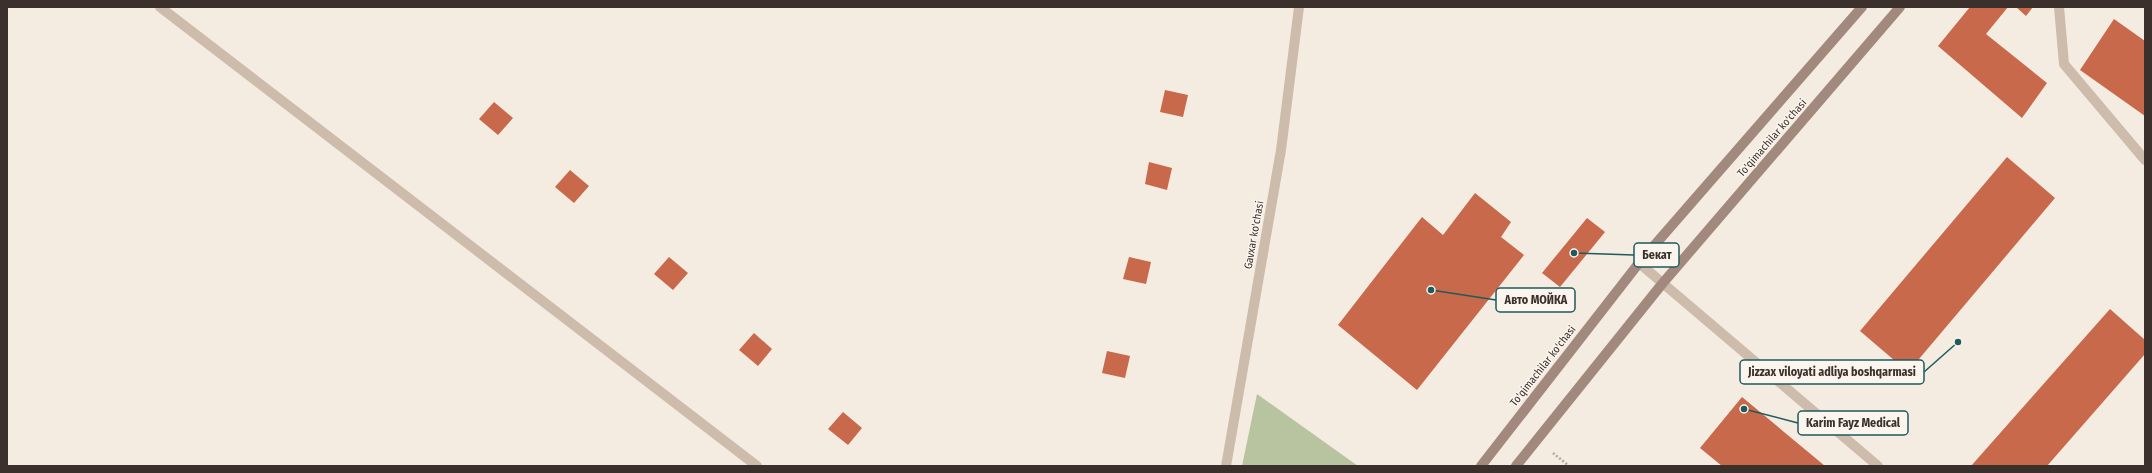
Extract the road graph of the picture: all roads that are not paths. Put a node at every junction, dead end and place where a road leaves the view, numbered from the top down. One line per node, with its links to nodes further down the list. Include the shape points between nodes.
1 (160, 7): 9 (street)
2 (1299, 7): 10 (street, Gavxar ko'chasi, via 1281,150)
3 (1862, 7): 7 (main road, To'qimachilar ko'chasi)
4 (1900, 7): 8 (main road, To'qimachilar ko'chasi)
5 (2059, 7): 6 (street, via 2064,64)
6 (2145, 160)
7 (1639, 263): 8 (street); 11 (main road, To'qimachilar ko'chasi)
8 (1662, 284): 12 (main road, To'qimachilar ko'chasi); 13 (street)
9 (757, 466)
10 (1226, 466)
11 (1481, 466)
12 (1516, 466)
13 (1878, 466)

